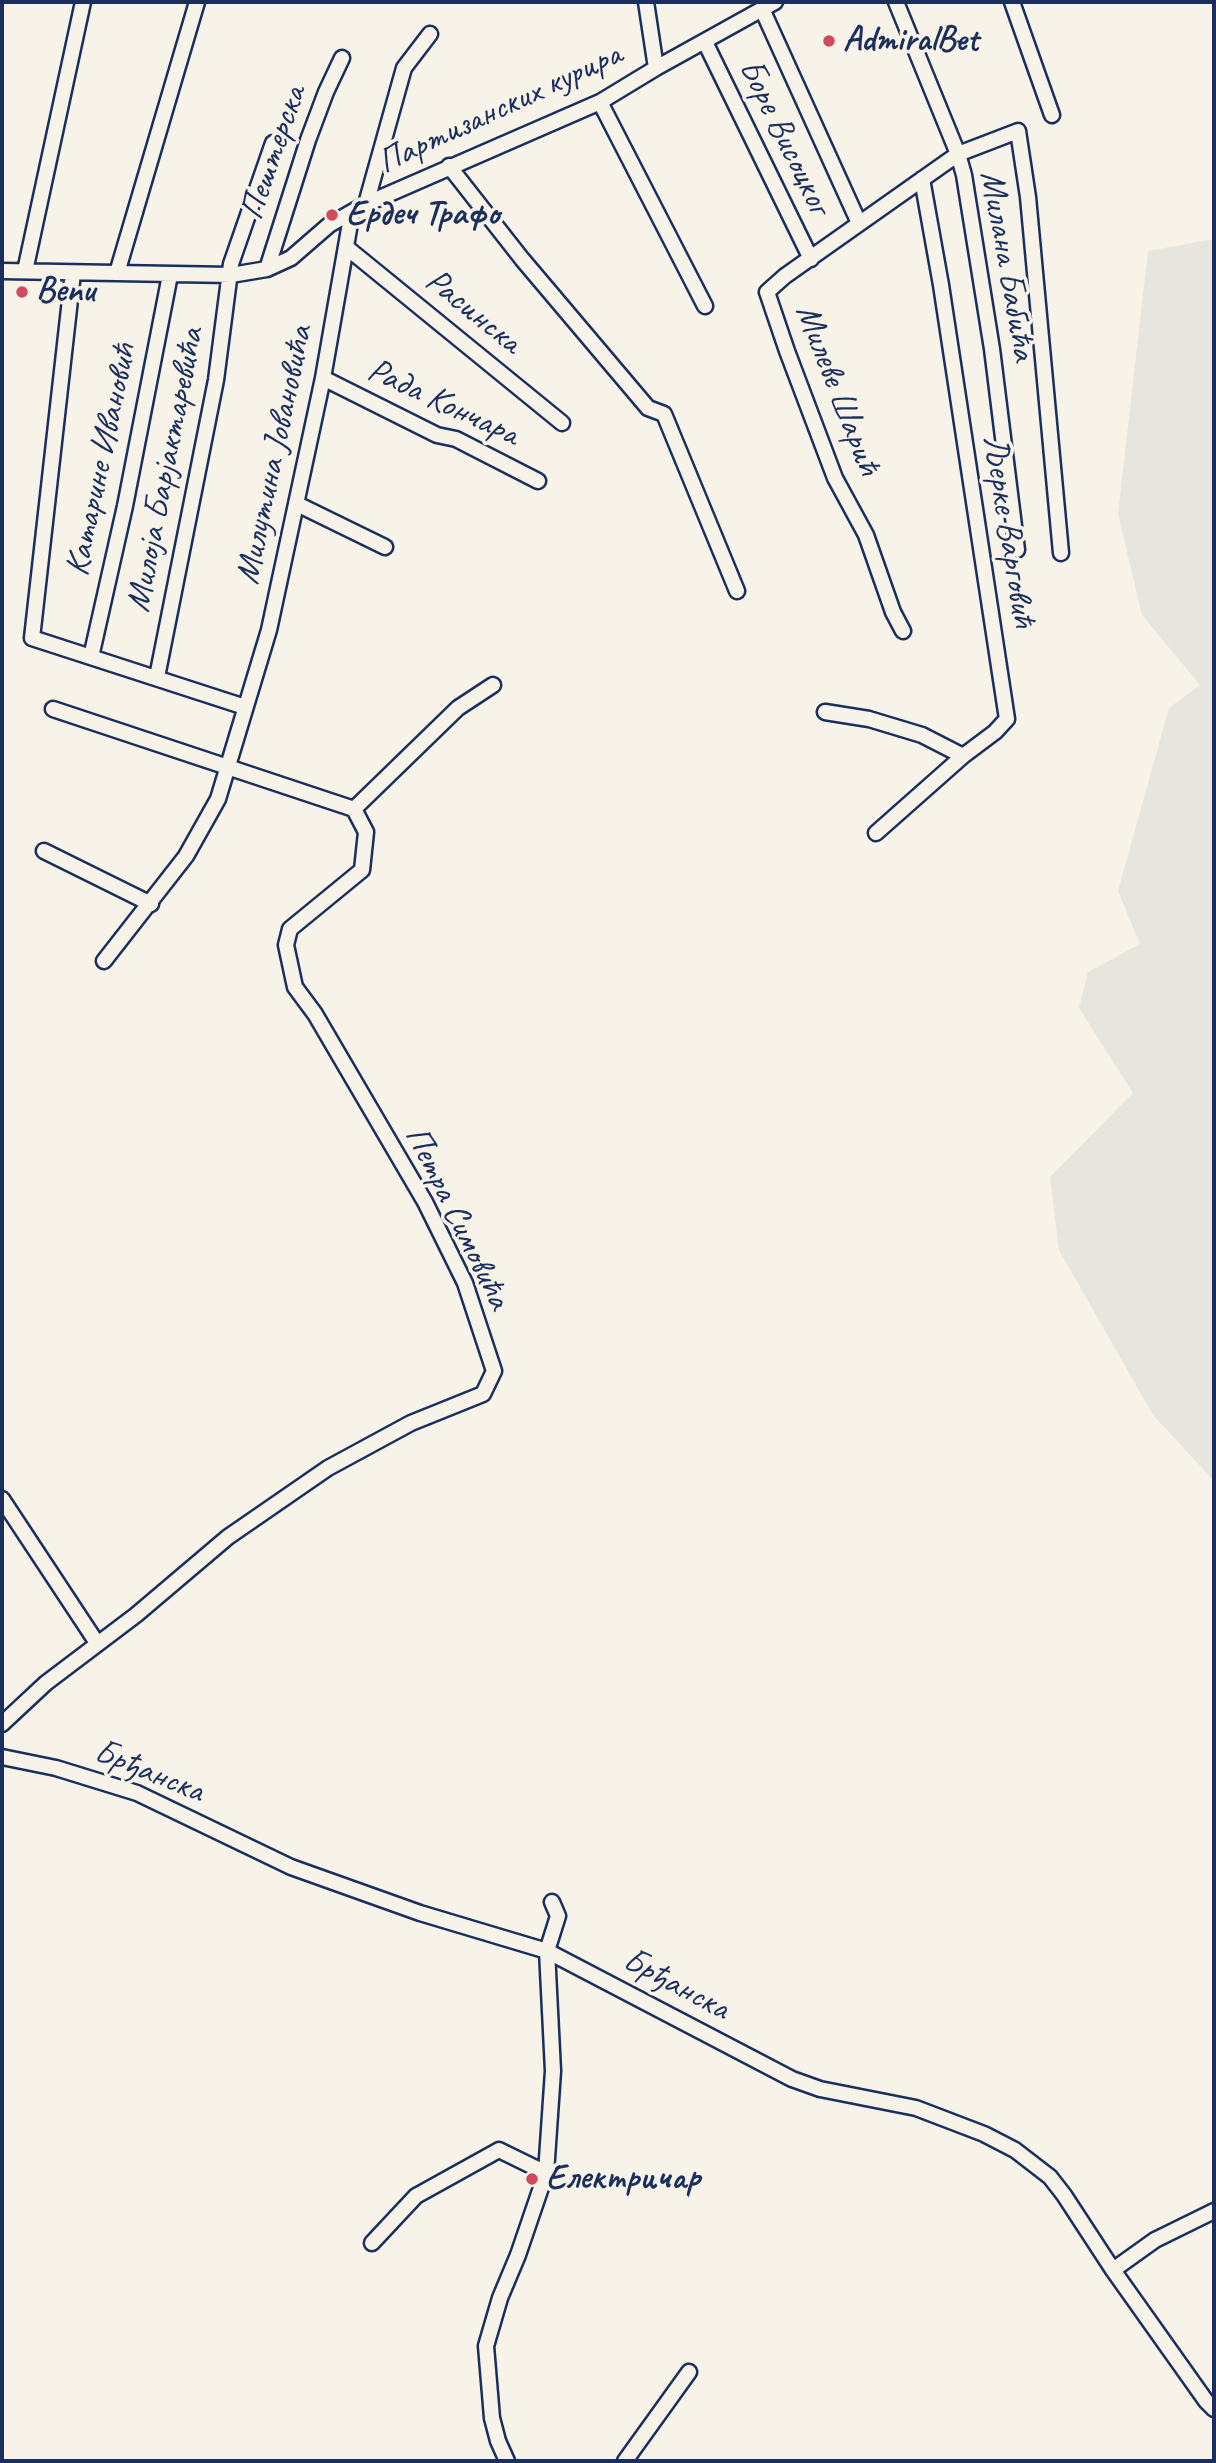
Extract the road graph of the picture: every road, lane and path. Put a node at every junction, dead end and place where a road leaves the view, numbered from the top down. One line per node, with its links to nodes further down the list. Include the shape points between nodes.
1 (83, 2): 24 (street)
2 (197, 2): 26 (street)
3 (646, 2): 10 (street)
4 (896, 2): 14 (street, Милана Бабића)
5 (1012, 2): 12 (street)
6 (769, 5): 8 (street, Партизанских курира); 19 (street)
7 (430, 34): 17 (street, via 404,68)
8 (705, 42): 10 (street, Партизанских курира); 21 (street, Боре Висоцког)
9 (342, 58): 22 (street, Пештерска, via 308,140)
10 (656, 68): 11 (street, Партизанских курира)
11 (600, 102): 15 (street, Партизанских курира); 29 (street)
12 (1052, 114)
13 (273, 143): 28 (street, Милоја Барјактаревића)
14 (958, 154): 16 (street, Милеве Шарић); 35 (street, Милана Бабића, via 992,349); 36 (street, Милеве Шарић, via 1018,131)
15 (449, 166): 17 (street, Партизанских курира); 37 (street, via 648,408 664,414)
16 (922, 179): 19 (street, Милеве Шарић); 45 (street, Љерке Варговић, via 1007,719)
17 (366, 204): 18 (street, Партизанских курира)
18 (352, 212): 20 (street, Милутина Јовановића); 22 (street, Партизанских курира, via 291,258)
19 (859, 223): 21 (street, Милеве Шарић)
20 (346, 247): 30 (street, Милутина Јовановића); 31 (street, Расинска)
21 (811, 258): 38 (street, Милеве Шарић, via 767,292 835,478 866,535)
22 (267, 269): 28 (street, Партизанских курира)
23 (2, 271): 24 (street, Партизанских курира)
24 (25, 271): 25 (street, Партизанских курира)
25 (73, 273): 26 (street, Партизанских курира); 39 (street, via 32,638)
26 (117, 273): 27 (street, Партизанских курира)
27 (170, 275): 28 (street, Партизанских курира); 39 (street, Катарине Ивановић)
28 (231, 275): 40 (street, Милоја Барјактаревића, via 216,380)
29 (705, 306)
30 (323, 378): 32 (street, Рада Кончара); 33 (street, Милутина Јовановића)
31 (562, 423)
32 (538, 481)
33 (297, 504): 34 (street); 42 (street, Милутина Јовановића, via 269,630)
34 (385, 547)
35 (1017, 550)
36 (1061, 553)
37 (737, 591)
38 (903, 631)
39 (91, 657): 40 (street)
40 (157, 677): 42 (street)
41 (493, 685): 47 (street, via 458,708)
42 (245, 707): 46 (street, Милутина Јовановића)
43 (53, 709): 46 (street)
44 (825, 712): 45 (street, via 922,735)
45 (963, 756): 48 (street, Љерке Варговић)
46 (226, 767): 47 (street); 50 (street, Милутина Јовановића, via 218,799 186,856)
47 (354, 809): 53 (street, Петра Симовића, via 366,832 362,870 290,929 286,945 295,987 425,1202 465,1283 494,1371 483,1394 411,1423 261,1514)
48 (876, 833)
49 (44, 851): 50 (street)
50 (150, 904): 51 (street, Милутина Јовановића)
51 (104, 961)
52 (2, 1499): 53 (street)
53 (97, 1643): 54 (street, Петра Симовића)
54 (2, 1724)
55 (2, 1757): 57 (street, Брђанска, via 136,1793 291,1867)
56 (552, 1902): 57 (street, via 558,1916)
57 (547, 1951): 58 (street, via 553,2071); 61 (street, Брђанска, via 792,2079 916,2108 1014,2150 1050,2177)
58 (545, 2173): 60 (street, via 499,2150 416,2196); 64 (street, via 486,2346 492,2418)
59 (1214, 2211): 61 (street, via 1155,2241)
60 (372, 2243)
61 (1113, 2270): 63 (street, Брђанска)
62 (689, 2372): 65 (street)
63 (1214, 2409)
64 (507, 2461)
65 (625, 2461)

